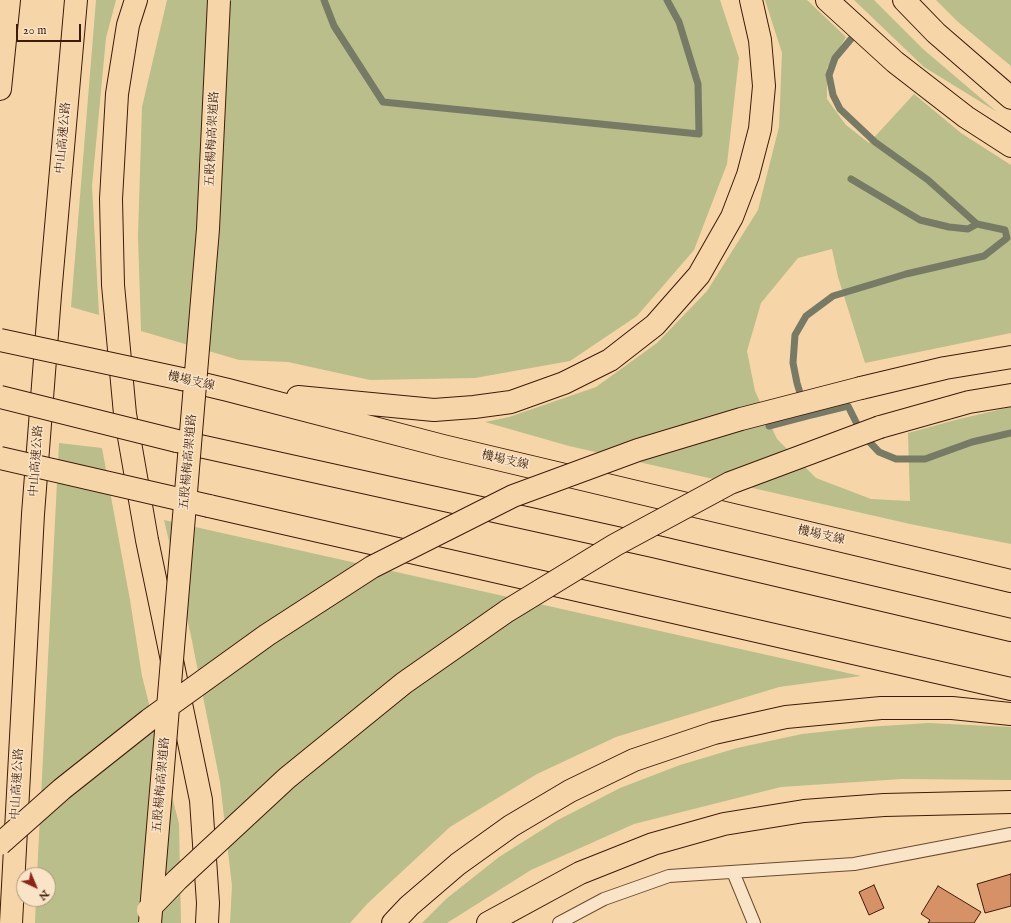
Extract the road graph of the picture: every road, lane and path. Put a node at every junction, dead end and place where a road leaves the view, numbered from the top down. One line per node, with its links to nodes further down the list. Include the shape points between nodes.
1 (9, 0): 8 (highway)
2 (76, 0): 25 (highway, 中山高速公路, via 33,514)
3 (136, 0): 28 (highway, via 128,25 117,94 111,199 114,285 125,414 144,526 201,800)
4 (219, 0): 27 (highway, 五股楊梅高架道路, bridge, via 208,229)
5 (751, 0): 13 (highway, via 760,40 764,86 760,129 748,175 732,217 698,275 655,325 610,360 564,383 511,402 474,407 434,410)
6 (827, 0): 10 (highway, via 895,62 966,117)
7 (904, 0): 9 (highway, via 936,33)
8 (0, 89)
9 (1011, 98)
10 (1011, 146)
11 (0, 340): 13 (highway, 機場支線, bridge)
12 (1011, 357): 23 (highway, bridge, via 945,368 741,419 638,450 514,496 372,567 267,634 149,720 62,789)
13 (228, 390): 17 (highway, 機場支線, via 450,448)
14 (1011, 395): 26 (highway, bridge, via 969,402 880,427 730,483 615,545 507,611 404,683 287,778 177,880)
15 (0, 397): 18 (highway, bridge, via 177,441 653,546)
16 (0, 458): 19 (highway, bridge)
17 (1011, 581)
18 (1011, 630)
19 (1011, 689)
20 (1011, 714): 29 (highway, via 952,708 881,708 786,717 714,733 634,760 570,791 524,818 458,864)
21 (1011, 802): 30 (highway, via 884,805 804,811 724,824 653,844 580,873)
22 (1011, 834): 24 (lane, via 854,864)
23 (0, 844)
24 (733, 872): 31 (lane, via 669,876 604,899); 32 (lane)
25 (10, 923)
26 (135, 923)
27 (150, 923)
28 (207, 923)
29 (392, 923)
30 (488, 923)
31 (559, 923)
32 (754, 923)

